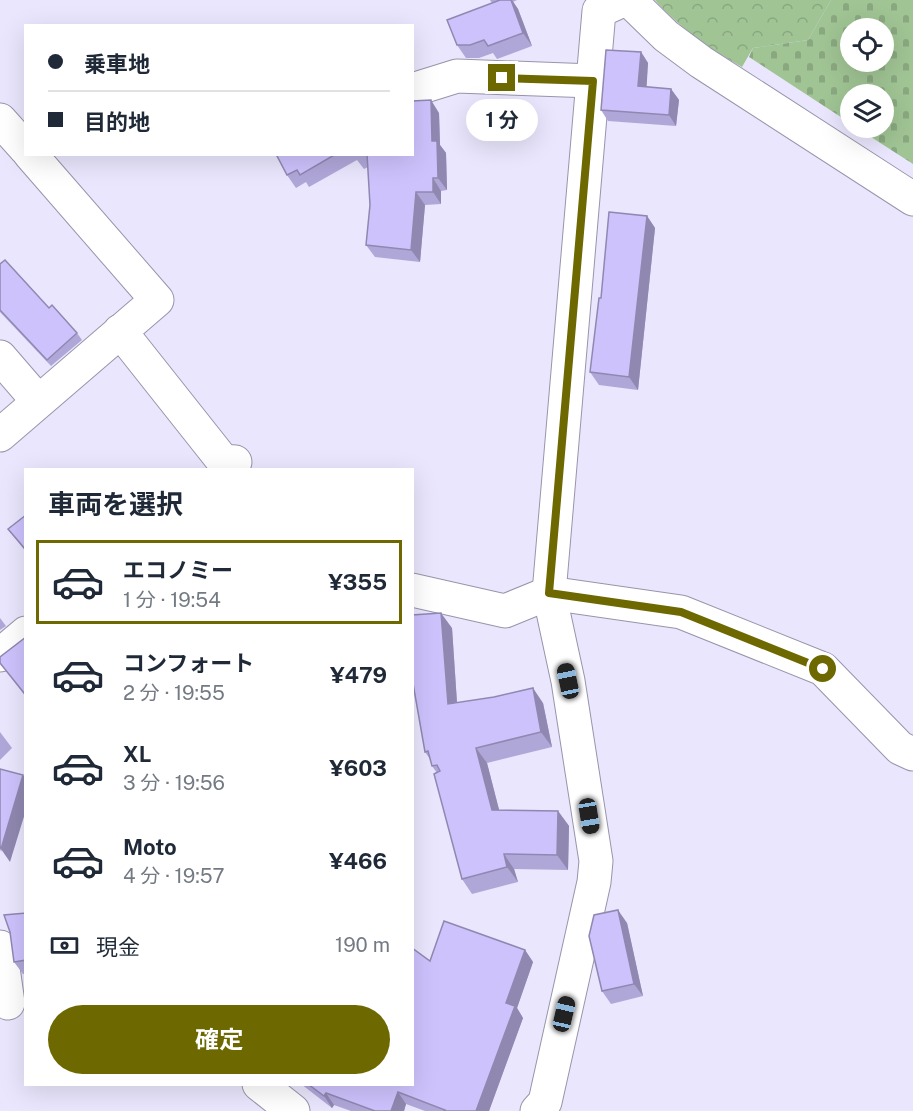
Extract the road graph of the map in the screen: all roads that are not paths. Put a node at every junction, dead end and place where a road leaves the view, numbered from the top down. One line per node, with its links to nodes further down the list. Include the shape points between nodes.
1 (623, 0): 3 (street, via 599,11)
2 (629, 0): 8 (street, via 666,36 701,62)
3 (593, 81): 4 (street, via 457,76); 15 (street)
4 (414, 89)
5 (0, 120): 6 (street)
6 (24, 147)
7 (32, 156): 9 (street, via 157,300)
8 (913, 199)
9 (120, 331): 11 (street); 13 (street)
10 (0, 357): 11 (street)
11 (38, 401): 12 (street)
12 (0, 435)
13 (224, 464)
14 (414, 591): 15 (street, via 505,611)
15 (549, 593): 18 (street, via 681,612 823,669 900,748); 23 (street, via 568,681 597,861 544,1102)
16 (24, 635): 17 (street)
17 (0, 655)
18 (913, 754)
19 (0, 947): 20 (street)
20 (9, 1003)
21 (262, 1086): 22 (street)
22 (293, 1111)
23 (537, 1111)

